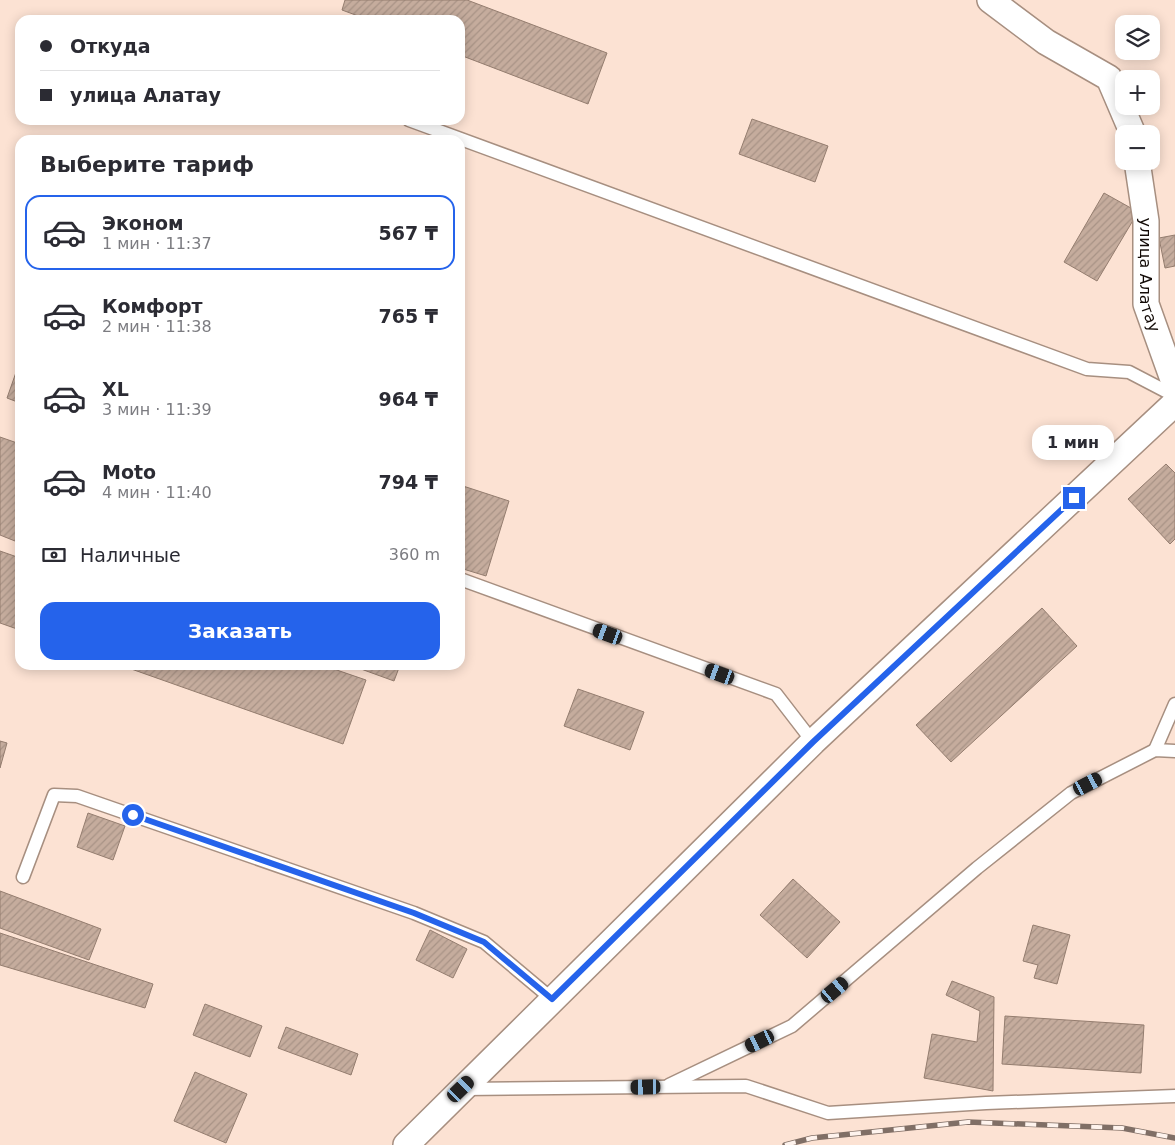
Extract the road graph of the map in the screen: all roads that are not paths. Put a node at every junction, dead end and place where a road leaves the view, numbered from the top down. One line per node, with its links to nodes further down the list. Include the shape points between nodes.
1 (990, 0): 3 (street, via 1046,42 1109,78)
2 (423, 125): 4 (lane)
3 (1129, 125)
4 (450, 135)
5 (465, 141): 8 (lane, via 1086,369 1129,372)
6 (1138, 170): 7 (street, улица Алатау, via 1146,221 1146,304)
7 (1175, 385)
8 (1175, 396)
9 (1175, 402): 12 (street)
10 (465, 581): 12 (lane, via 776,694)
11 (1175, 704): 13 (lane)
12 (813, 742): 16 (street)
13 (1155, 750): 14 (lane); 17 (lane, via 1071,793 977,868 792,1026)
14 (1175, 751)
15 (23, 877): 16 (lane, via 54,795 77,796 414,913 484,942)
16 (552, 999): 18 (street)
17 (664, 1087): 18 (lane); 19 (lane, via 746,1086 828,1113)
18 (461, 1089): 20 (street)
19 (1175, 1096)
20 (406, 1145)

